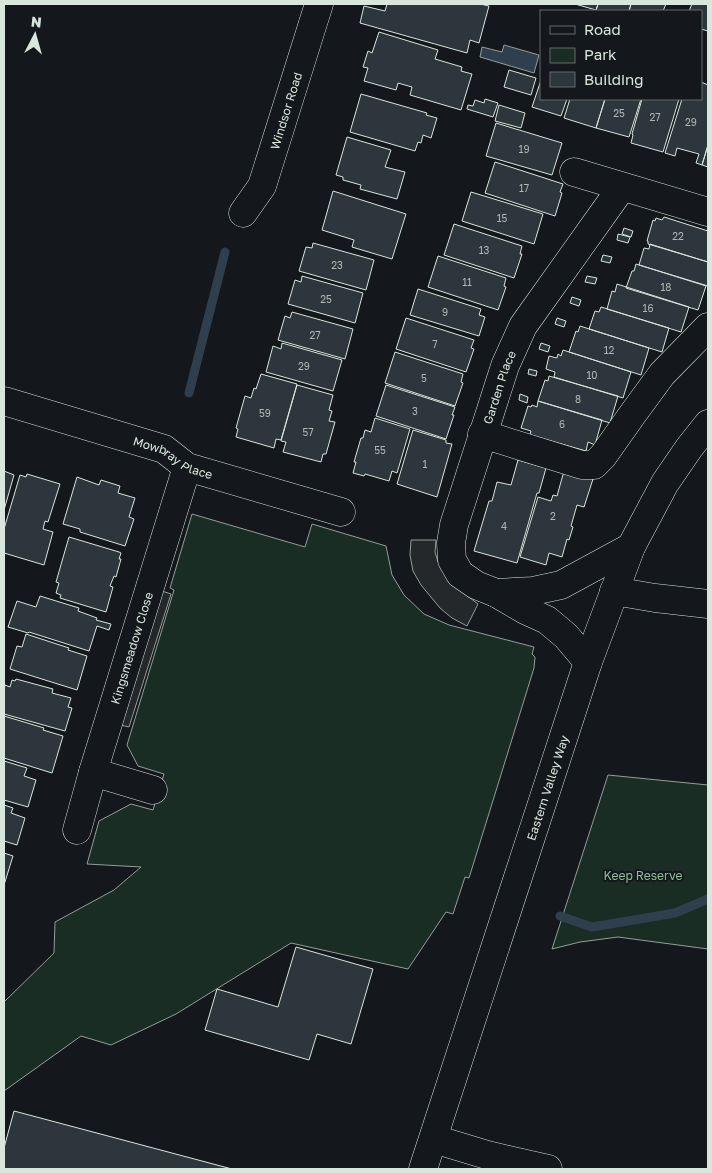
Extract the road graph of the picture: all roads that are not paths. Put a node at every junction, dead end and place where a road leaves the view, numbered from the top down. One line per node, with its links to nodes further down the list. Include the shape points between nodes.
1 (319, 4): 5 (street, Windsor Road, via 262,186)
2 (574, 172): 3 (street)
3 (622, 187): 4 (street); 9 (street, Garden Place, via 523,326 505,366)
4 (708, 212)
5 (243, 213)
6 (708, 327): 9 (street, via 662,374 594,465 582,465)
7 (4, 401): 10 (street, Mowbray Place, via 164,449)
8 (708, 424): 12 (street, Eastern Valley Way, via 665,484)
9 (482, 434): 14 (street, Garden Place, via 454,525 452,560 460,574)
10 (187, 467): 11 (street, Mowbray Place); 17 (street, Kingsmeadow Close)
11 (341, 512)
12 (631, 547): 13 (street, Eastern Valley Way); 14 (street, Garden Place, via 561,586)
13 (614, 590): 15 (street); 16 (street, Eastern Valley Way)
14 (496, 593): 16 (street, Garden Place, via 547,620)
15 (708, 604)
16 (588, 662): 20 (street, Eastern Valley Way)
17 (93, 772): 18 (street); 19 (street, Kingsmeadow Close)
18 (153, 790)
19 (77, 830)
20 (434, 1139): 21 (street, Eastern Valley Way); 22 (street)
21 (424, 1169)
22 (548, 1169)

